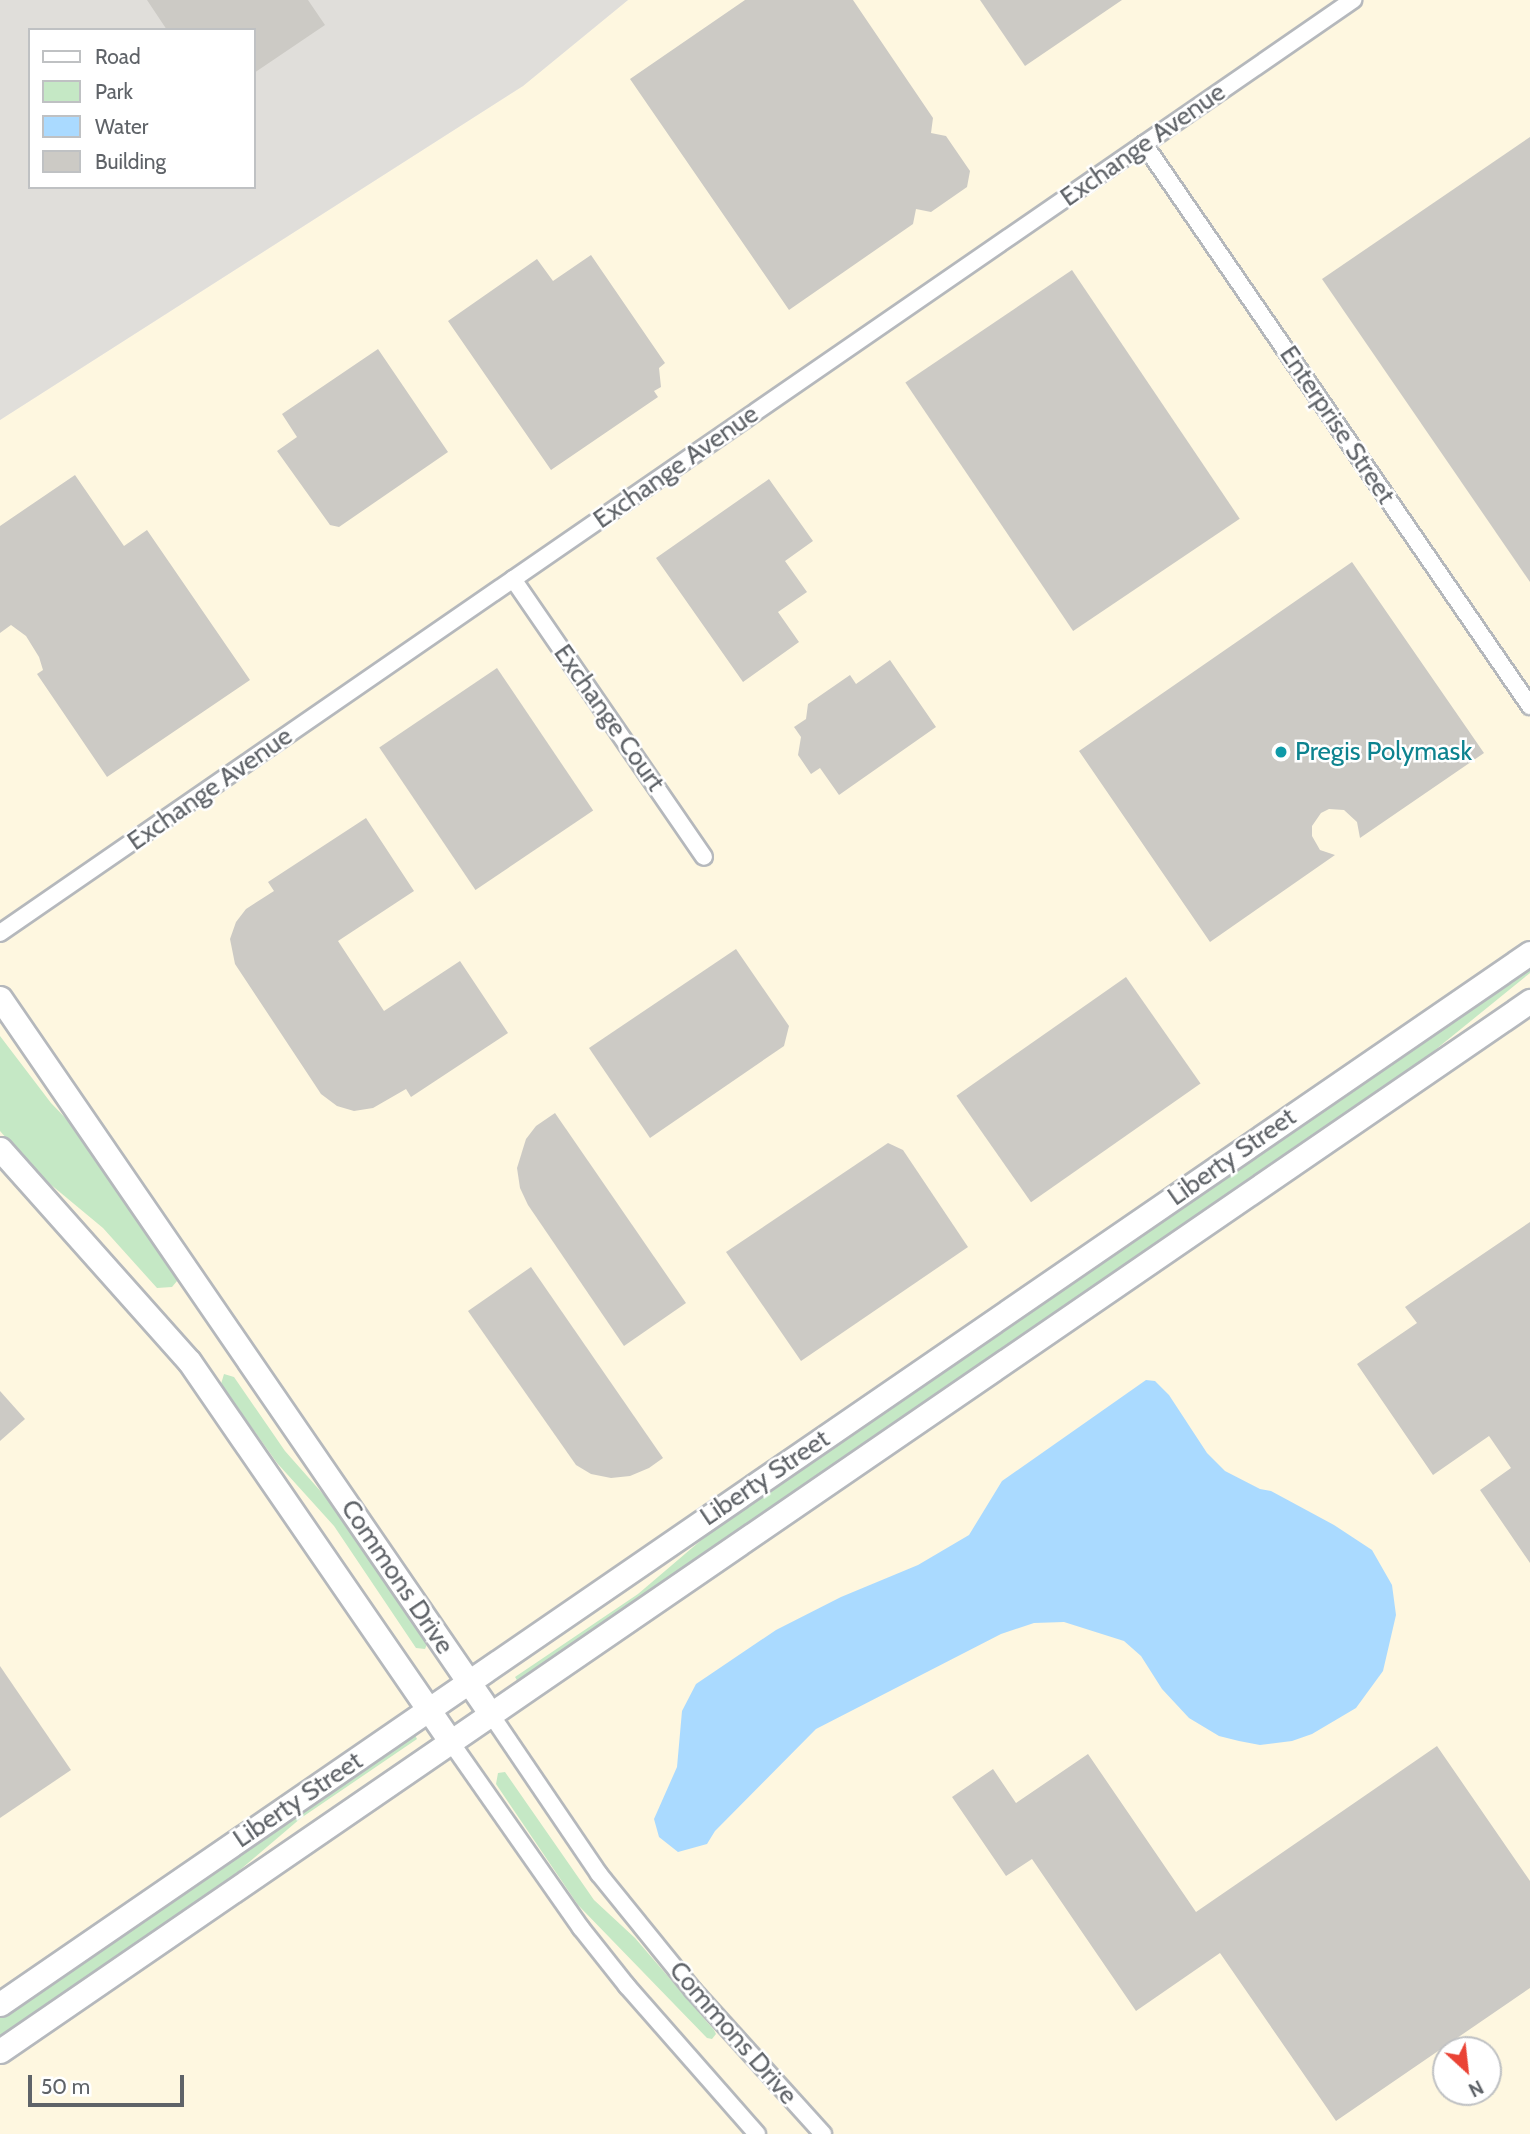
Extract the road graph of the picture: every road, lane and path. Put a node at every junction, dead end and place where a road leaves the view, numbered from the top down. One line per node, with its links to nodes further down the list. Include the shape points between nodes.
1 (1353, 0): 2 (street, Exchange Avenue)
2 (1144, 144): 3 (street, Exchange Avenue); 4 (street, Enterprise Street)
3 (513, 579): 5 (street, Exchange Court); 6 (street, Exchange Avenue)
4 (1530, 706)
5 (704, 857)
6 (0, 933)
7 (1530, 953): 11 (street, Liberty Street)
8 (0, 998): 11 (street, Commons Drive)
9 (1530, 1001): 13 (street, Liberty Street)
10 (0, 1149): 12 (street, Commons Drive, via 189,1361)
11 (469, 1682): 12 (street, Liberty Street); 13 (street, Commons Drive)
12 (430, 1709): 14 (street, Commons Drive); 15 (street, Liberty Street)
13 (490, 1713): 14 (street, Liberty Street); 18 (street, Commons Drive, via 607,1884 693,1990)
14 (450, 1741): 16 (street, Liberty Street); 17 (street, Commons Drive, via 581,1928)
15 (0, 2004)
16 (0, 2051)
17 (757, 2134)
18 (823, 2134)

